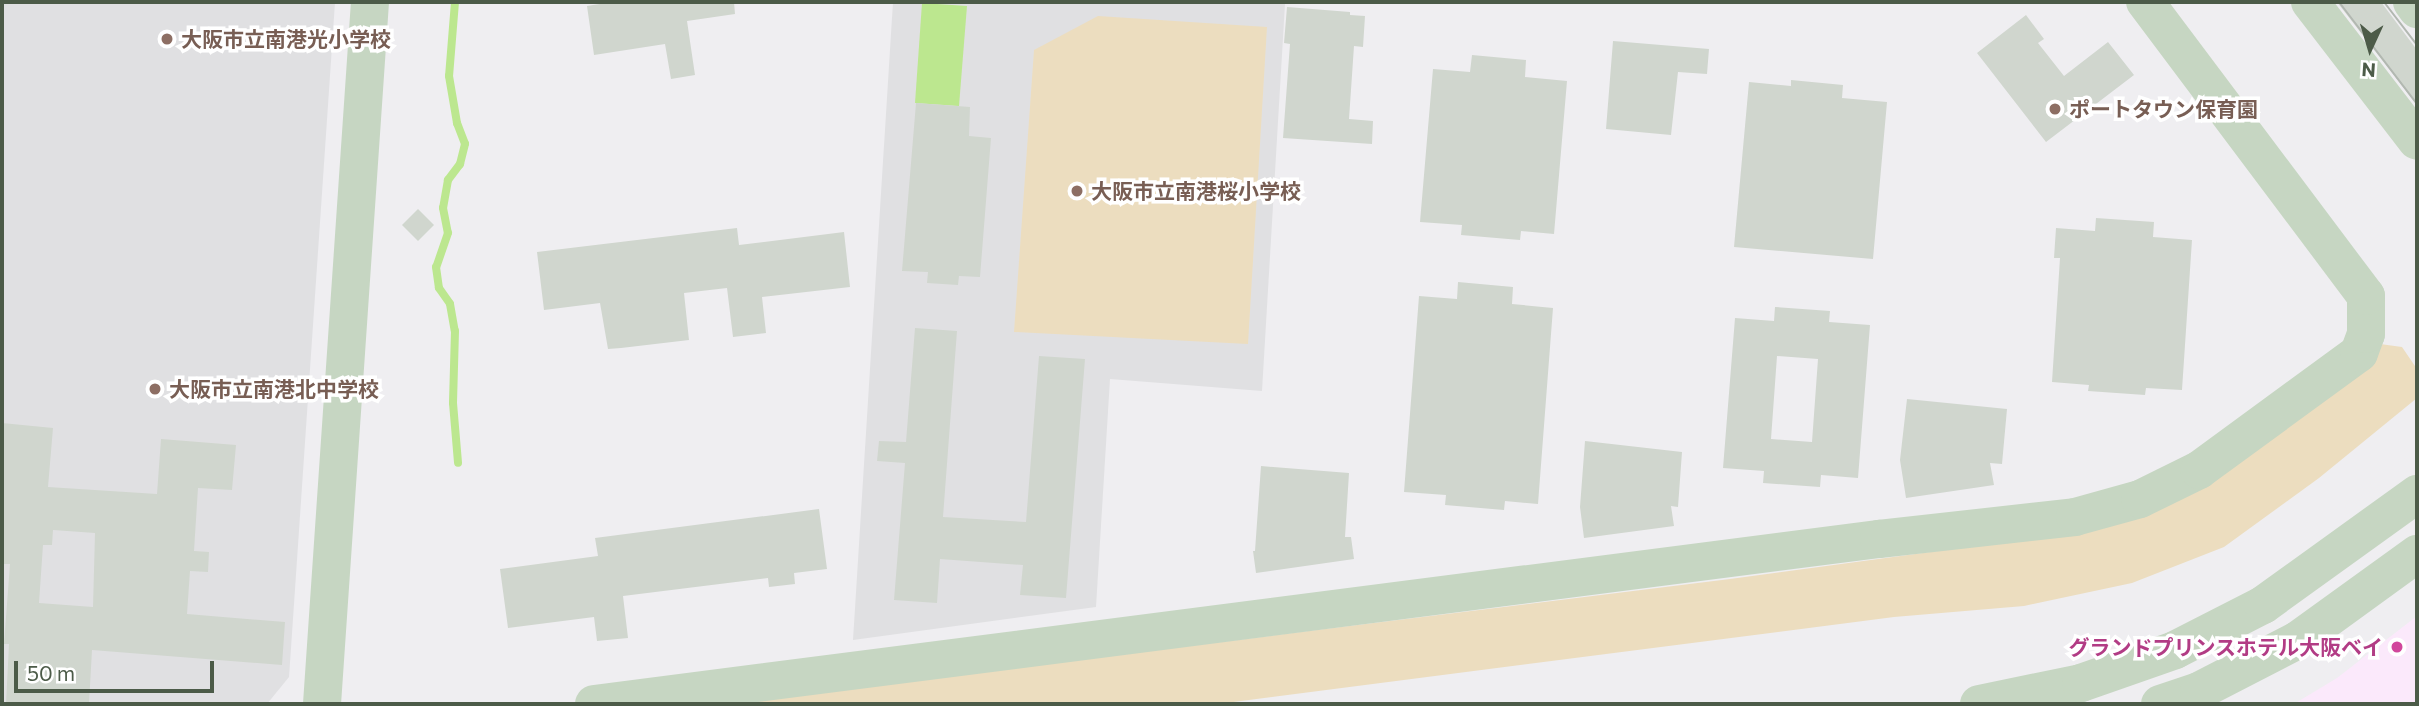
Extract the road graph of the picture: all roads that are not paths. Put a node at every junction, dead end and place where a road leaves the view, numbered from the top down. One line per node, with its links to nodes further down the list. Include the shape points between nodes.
1 (370, 2): 9 (street)
2 (2145, 2): 10 (street, via 2366,296 2366,334 2359,353 2199,470 2140,499 2075,517)
3 (2310, 2): 6 (street)
4 (2412, 2): 5 (street)
5 (2417, 9)
6 (2417, 141)
7 (2417, 494): 11 (street, via 2263,605 2175,650 2081,683)
8 (2417, 554): 12 (street, via 2298,640 2199,691)
9 (322, 704)
10 (594, 704)
11 (1979, 704)
12 (2160, 704)

